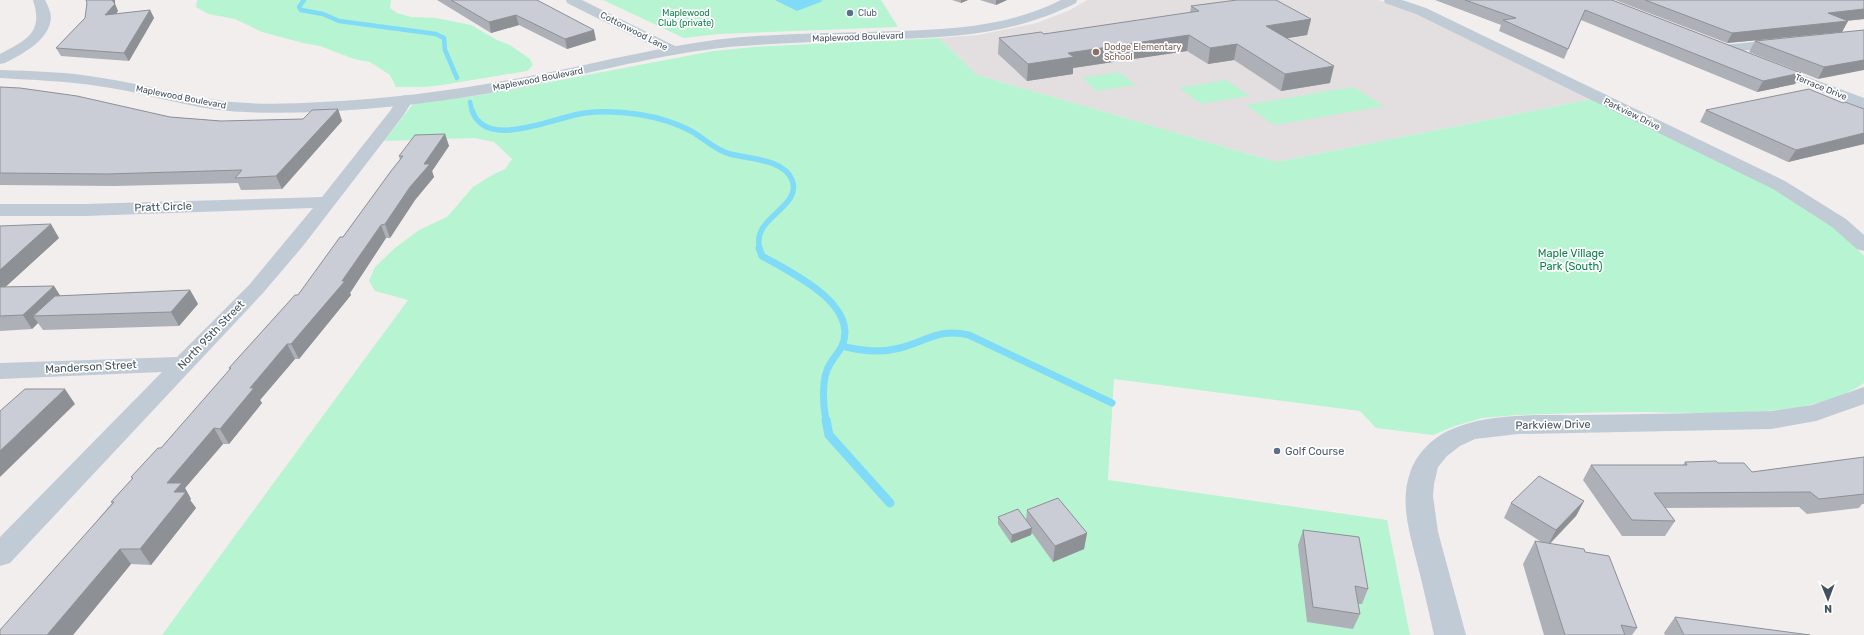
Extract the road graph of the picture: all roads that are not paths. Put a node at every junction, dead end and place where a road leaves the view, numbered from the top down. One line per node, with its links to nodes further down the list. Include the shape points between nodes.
1 (39, 0): 9 (street, via 44,17 36,35)
2 (572, 0): 8 (street, Cottonwood Lane)
3 (1071, 0): 8 (street, Maplewood Boulevard, via 1050,11 1023,20 967,31 736,42)
4 (1390, 0): 15 (street, Parkview Drive, via 1421,11 1779,185 1839,223)
5 (1796, 41): 7 (street)
6 (1709, 43): 7 (street, Terrace Drive)
7 (1723, 49): 12 (street, Terrace Drive)
8 (674, 51): 11 (street, Maplewood Boulevard, via 509,85)
9 (0, 60)
10 (0, 74): 11 (street, Maplewood Boulevard, via 86,80 234,108 294,108)
11 (405, 100): 13 (street, North 95th Street)
12 (1864, 104)
13 (326, 202): 14 (street, Pratt Circle, via 93,210); 16 (street, North 95th Street, via 256,289)
14 (0, 210)
15 (1864, 245)
16 (183, 364): 17 (street, Manderson Street); 19 (street, North 95th Street)
17 (0, 371)
18 (1864, 395): 20 (street, Parkview Drive, via 1816,413 1771,420 1518,425 1488,428 1451,440 1436,452 1424,471 1419,502)
19 (0, 555)
20 (1450, 635)

